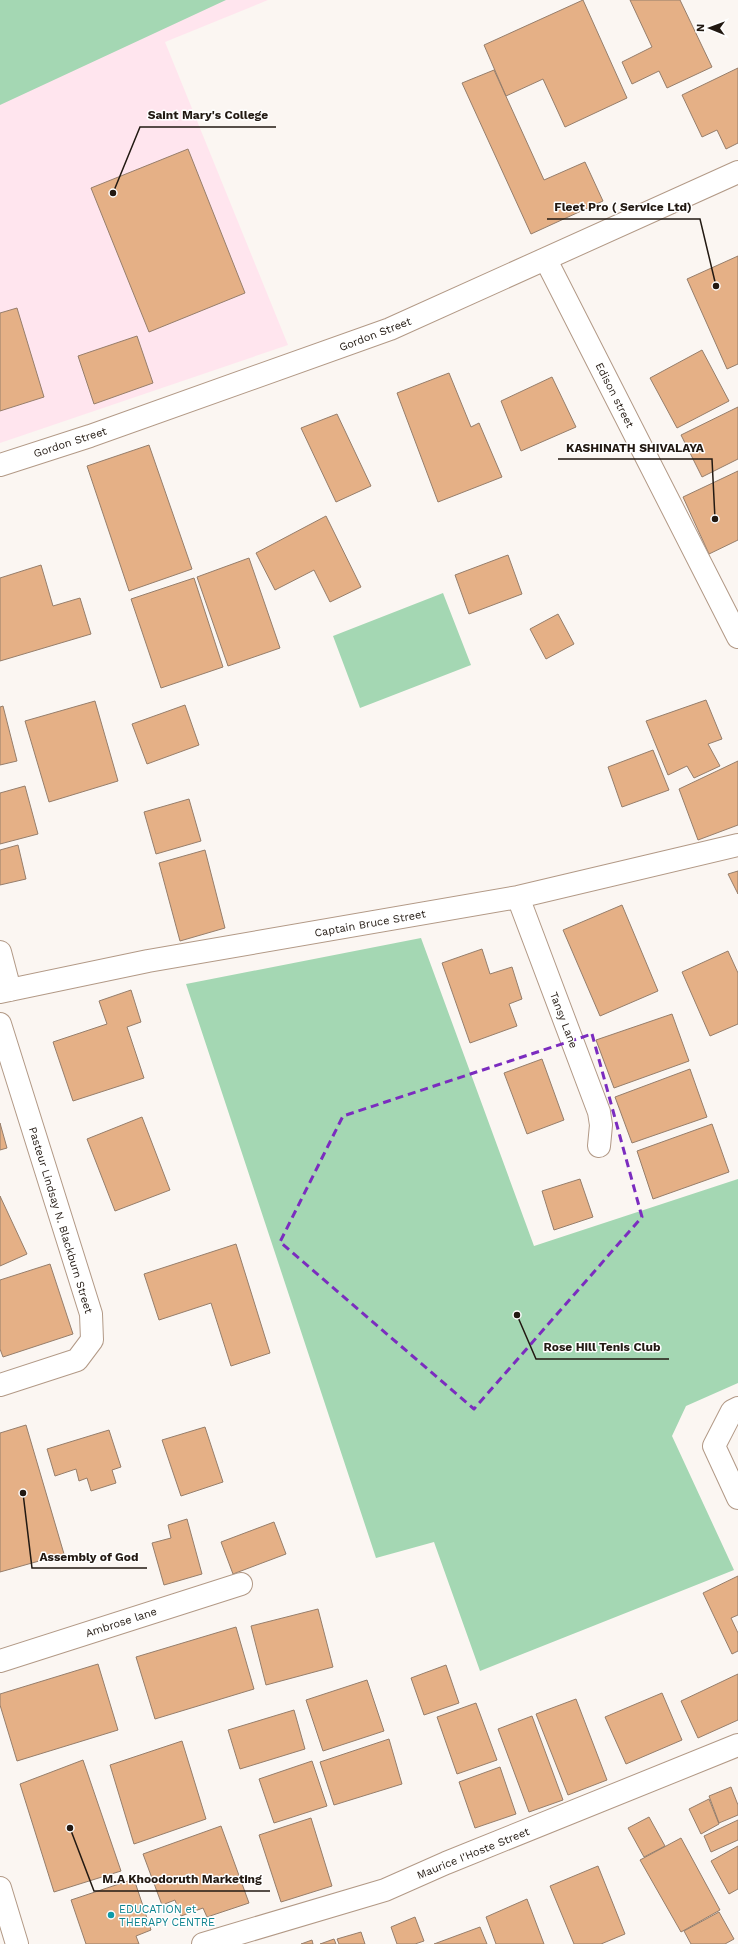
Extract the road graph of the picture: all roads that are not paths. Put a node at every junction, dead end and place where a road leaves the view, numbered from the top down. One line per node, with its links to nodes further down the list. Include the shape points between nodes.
1 (738, 172): 2 (street, Gordon Street)
2 (546, 260): 3 (street, Gordon Street, via 390,329 90,436); 4 (street, Edison street)
3 (0, 465)
4 (738, 637)
5 (738, 845): 6 (street, Captain Bruce Street)
6 (518, 897): 8 (street, Captain Bruce Street, via 148,961); 10 (street, Tansy Lane, via 599,1112 602,1125)
7 (0, 952): 8 (street)
8 (5, 991)
9 (0, 1024): 11 (street, Pasteur Lindsay N. Blackburn Street, via 91,1314 92,1340 77,1360)
10 (600, 1146)
11 (0, 1385)
12 (735, 1410): 13 (street, via 714,1446)
13 (738, 1498)
14 (241, 1584): 15 (street, Ambrose lane)
15 (0, 1661)
16 (738, 1745): 19 (street, Maurice I'Hoste Street, via 385,1890)
17 (2, 1903): 18 (street)
18 (17, 1944)
19 (203, 1944)

